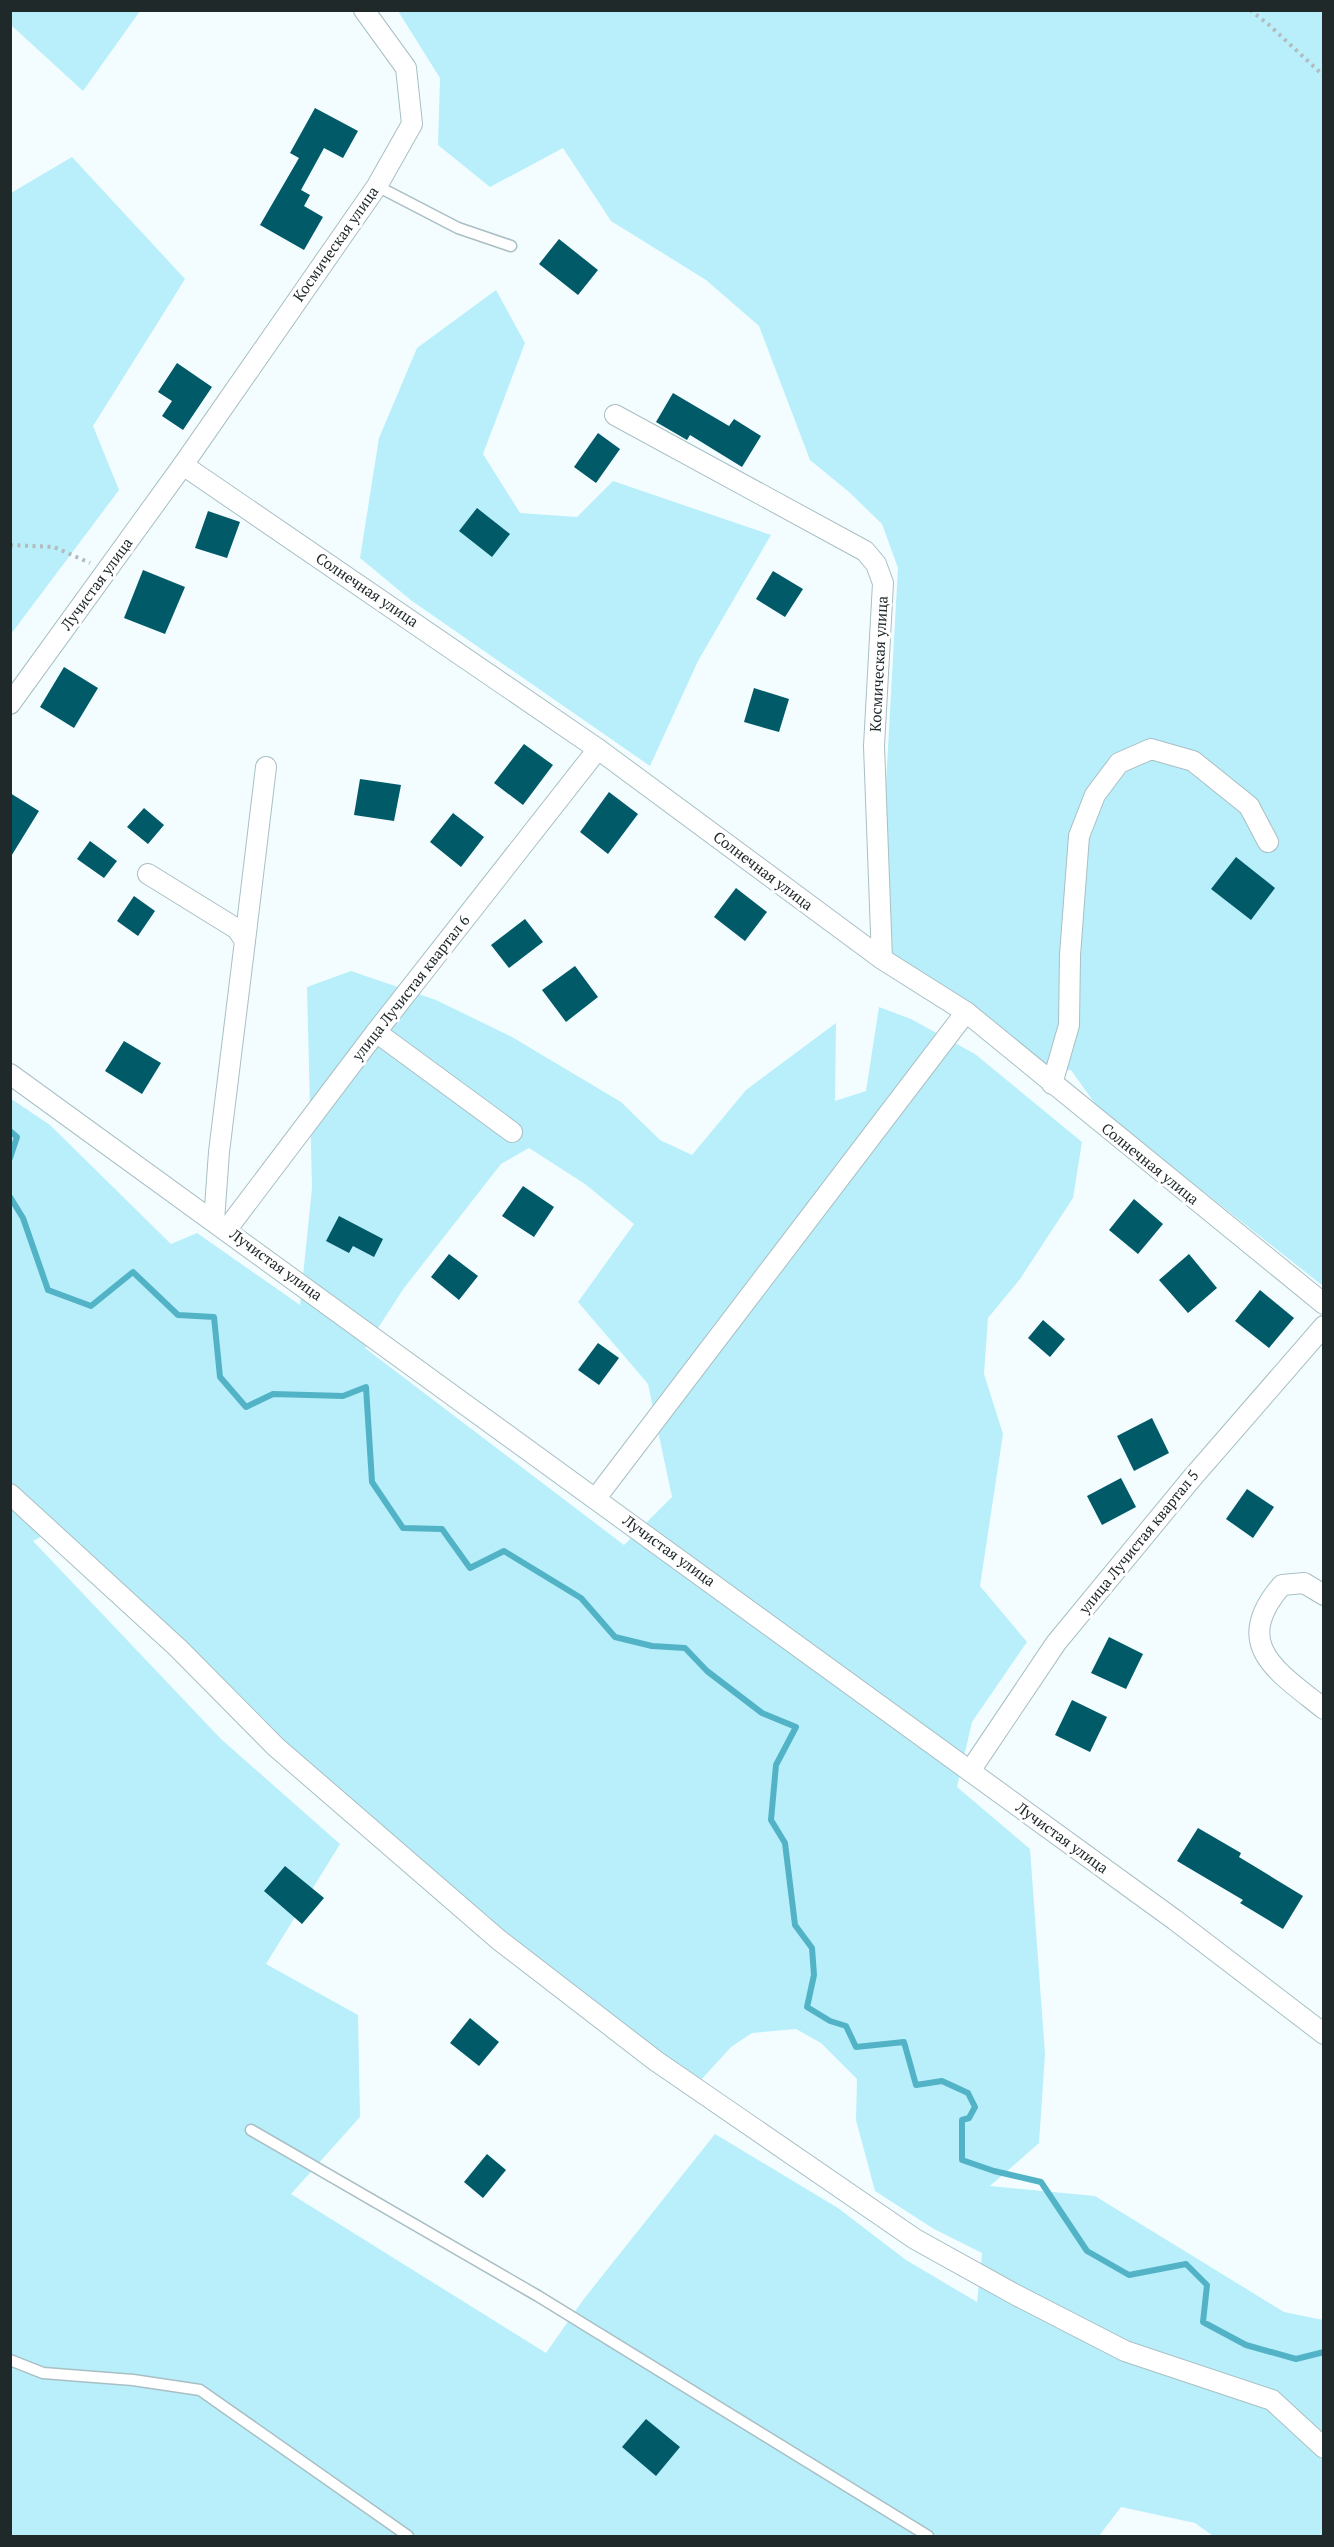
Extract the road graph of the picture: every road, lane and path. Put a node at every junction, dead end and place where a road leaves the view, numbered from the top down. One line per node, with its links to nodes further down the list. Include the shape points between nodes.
1 (364, 10): 4 (street, Космическая улица, via 406,68 412,124)
2 (1250, 10): 3 (path)
3 (1323, 76)
4 (377, 186): 5 (lane, via 458,228); 7 (street, Космическая улица)
5 (511, 246)
6 (615, 415): 16 (street, Космическая улица, via 865,551 876,564 884,584 874,746)
7 (183, 465): 9 (street, Лучистая улица); 11 (street, Солнечная улица)
8 (10, 545): 9 (path, via 54,547)
9 (107, 570): 10 (street, Лучистая улица)
10 (10, 704)
11 (598, 749): 16 (street, Солнечная улица); 18 (street, улица Лучистая квартал 6)
12 (266, 767): 15 (street)
13 (1268, 842): 20 (street, via 1249,806 1193,761 1151,749 1119,763 1095,795 1079,836 1069,1025)
14 (148, 874): 15 (street, via 237,929)
15 (245, 941): 22 (street, via 219,1152)
16 (882, 959): 17 (street, Солнечная улица)
17 (966, 1012): 20 (street, Солнечная улица); 26 (street)
18 (376, 1032): 21 (street); 22 (street, улица Лучистая квартал 6)
19 (10, 1074): 22 (street, Лучистая улица)
20 (1052, 1084): 23 (street, Солнечная улица)
21 (512, 1132)
22 (220, 1225): 26 (street, Лучистая улица)
23 (1323, 1304)
24 (1323, 1326): 29 (street, улица Лучистая квартал 5, via 1056,1643)
25 (10, 1494): 33 (street, via 178,1648 276,1747 500,1940 656,2061 915,2239 1125,2351 1272,2400)
26 (596, 1498): 29 (street, Лучистая улица)
27 (1323, 1595): 28 (street, via 1304,1583 1282,1585 1267,1602 1257,1628 1276,1671)
28 (1323, 1709)
29 (970, 1771): 30 (street, Лучистая улица)
30 (1323, 2034)
31 (251, 2130): 35 (lane, via 538,2296)
32 (10, 2360): 34 (lane, via 43,2373 200,2390)
33 (1323, 2448)
34 (408, 2536)
35 (928, 2536)

